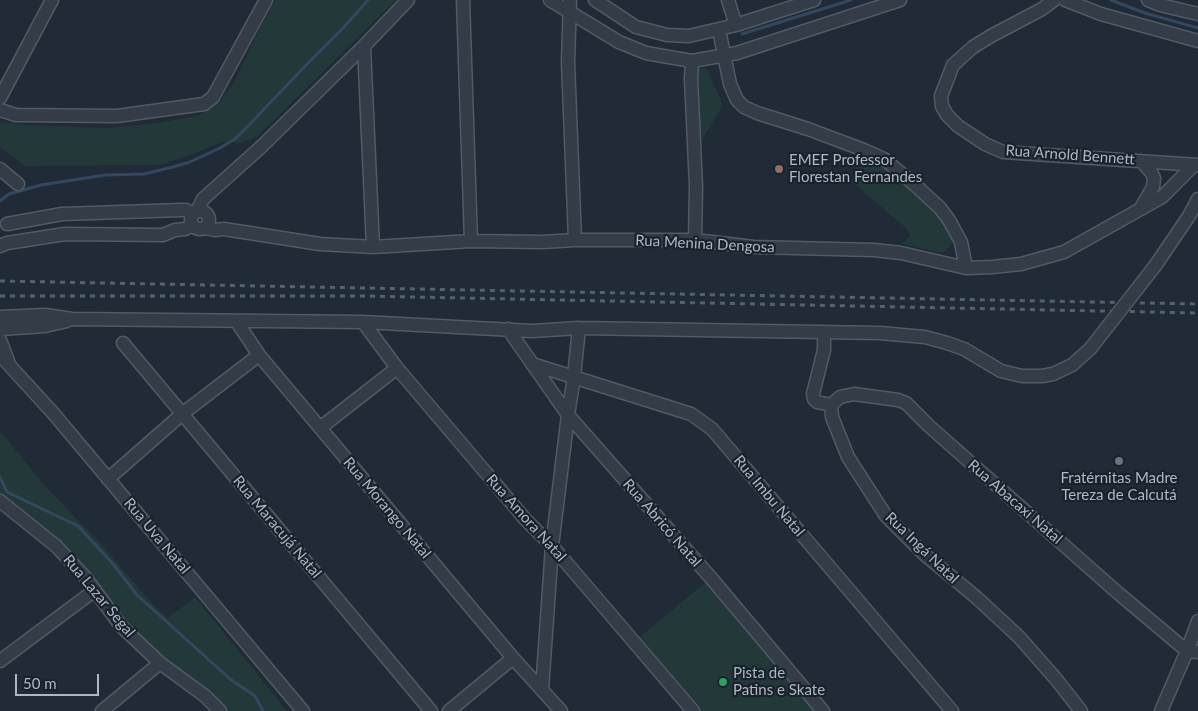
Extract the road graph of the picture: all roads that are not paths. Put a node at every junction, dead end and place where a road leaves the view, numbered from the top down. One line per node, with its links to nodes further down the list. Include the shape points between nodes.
1 (52, 0): 23 (street)
2 (266, 0): 24 (street, via 213,97 204,104 117,116 16,115)
3 (408, 0): 19 (street)
4 (463, 0): 33 (street)
5 (550, 0): 13 (street)
6 (595, 0): 17 (street, via 636,27)
7 (728, 0): 15 (street)
8 (814, 0): 15 (street)
9 (900, 0): 21 (street)
10 (1054, 0): 25 (street, Rua Arnold Bennett, via 1042,10 973,47 953,65 941,96 942,106 958,126 1003,152)
11 (1065, 0): 18 (street, via 1101,14)
12 (1148, 0): 14 (street)
13 (570, 5): 20 (street, via 619,42 646,53); 34 (street, via 568,62)
14 (1198, 14)
15 (736, 25): 16 (street)
16 (719, 30): 17 (street); 21 (street)
17 (668, 36): 20 (street)
18 (1198, 41)
19 (364, 46): 31 (street, via 207,197); 37 (street)
20 (663, 55): 22 (street)
21 (724, 56): 22 (street); 38 (street, via 730,84 744,107 864,150 884,160 914,184 949,220 961,242)
22 (692, 61): 35 (street)
23 (0, 98)
24 (0, 110)
25 (1141, 161): 26 (street, Rua Arnold Bennett); 30 (street, via 1154,178 1153,187)
26 (1196, 165): 30 (street, Rua Menina Dengosa, via 1162,197)
27 (0, 169): 28 (street)
28 (18, 184)
29 (1198, 199): 44 (street, bridge, via 1155,266 1090,349 1072,365 1053,374 1022,376 1001,370 964,350 925,336)
30 (1141, 208): 38 (street, Rua Menina Dengosa, via 1064,252 1021,264)
31 (199, 219): 32 (street, via 181,210 62,214); 36 (street, via 185,229 163,235 65,234); 37 (street, Rua Menina Dengosa, via 215,230 320,244)
32 (7, 224)
33 (471, 240): 34 (street, Rua Menina Dengosa); 37 (street, Rua Menina Dengosa)
34 (575, 240): 35 (street, Rua Menina Dengosa)
35 (696, 240): 38 (street, Rua Menina Dengosa, via 754,246 874,250)
36 (0, 246)
37 (373, 247)
38 (966, 268)
39 (237, 322): 40 (street); 41 (street, via 72,320 45,315); 46 (street, Rua Morango Natal)
40 (363, 322): 43 (street); 49 (street, Rua Amora Natal)
41 (0, 326): 47 (street, Rua Uva Natal)
42 (579, 328): 43 (street); 44 (street); 50 (street)
43 (508, 329): 48 (street, Rua Abricó Natal)
44 (824, 333): 51 (street, via 824,350 813,394 817,402)
45 (123, 343): 52 (street, Rua Maracujá Natal)
46 (259, 355): 52 (street); 54 (street, Rua Morango Natal)
47 (4, 359): 55 (street, Rua Uva Natal)
48 (532, 364): 50 (street, Rua Imbu Natal); 53 (street, Rua Abricó Natal)
49 (397, 368): 54 (street); 57 (street, Rua Amora Natal, via 526,520)
50 (574, 376): 53 (street); 73 (street, Rua Imbu Natal, via 691,414 712,429)
51 (831, 405): 60 (street, Rua Abacaxi Natal, via 854,394 906,402 929,426 1148,619); 74 (street, Rua Ingá Natal, via 832,417 848,457 886,516 1030,648)
52 (182, 414): 55 (street); 68 (street, Rua Maracujá Natal)
53 (568, 415): 57 (street); 72 (street, Rua Abricó Natal)
54 (320, 428): 61 (street, Rua Morango Natal)
55 (108, 480): 67 (street, Rua Uva Natal)
56 (0, 501): 58 (street, Rua Lazar Segal, via 56,546)
57 (552, 546): 64 (street); 71 (street, Rua Amora Natal)
58 (95, 590): 62 (street); 63 (street, Rua Lazar Segal, via 121,626)
59 (1198, 621): 60 (street)
60 (1192, 651): 75 (street)
61 (513, 658): 64 (street, Rua Morango Natal); 69 (street)
62 (0, 661)
63 (160, 663): 65 (street); 66 (street, Rua Lazar Segal)
64 (542, 690): 70 (street, Rua Morango Natal)
65 (102, 711)
66 (220, 711)
67 (303, 711)
68 (431, 711)
69 (449, 711)
70 (561, 711)
71 (694, 711)
72 (823, 711)
73 (952, 711)
74 (1081, 711)
75 (1162, 711)

